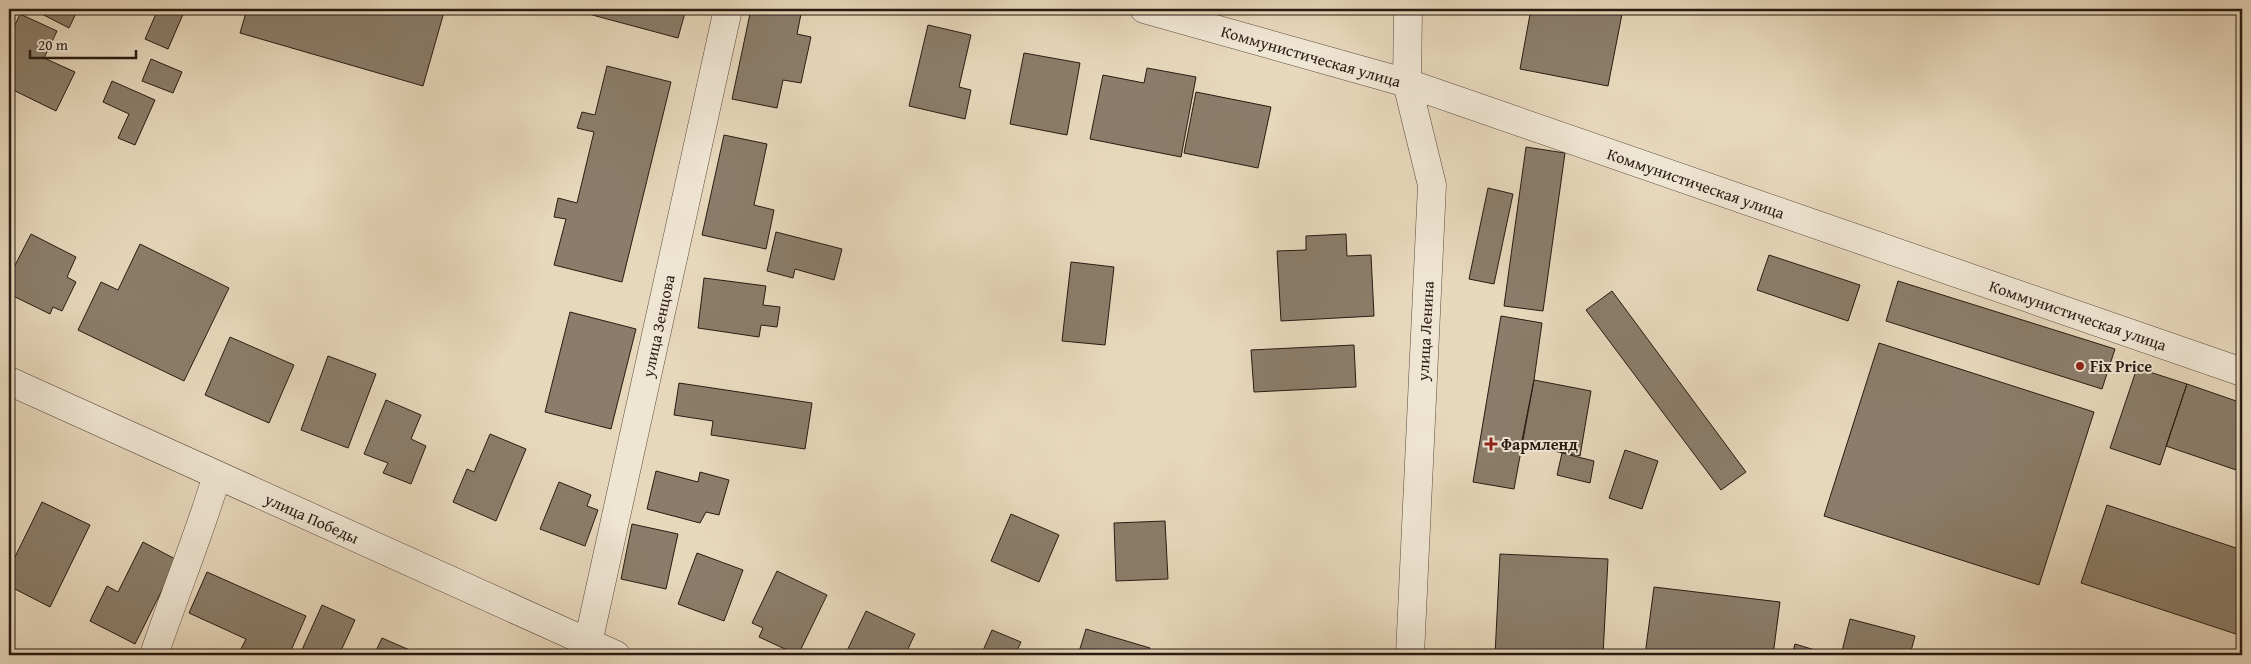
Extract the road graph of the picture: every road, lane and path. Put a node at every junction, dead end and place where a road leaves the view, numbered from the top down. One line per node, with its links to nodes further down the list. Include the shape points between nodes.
1 (728, 9): 8 (street, улица Зенцова)
2 (1144, 9): 4 (street, Коммунистическая улица)
3 (1408, 9): 4 (street, улица Ленина)
4 (1407, 83): 5 (street, Коммунистическая улица); 11 (street, улица Ленина, via 1432,185)
5 (2242, 372)
6 (9, 381): 7 (street, улица Победы)
7 (217, 475): 8 (street, улица Победы); 9 (street, via 202,526)
8 (588, 644): 10 (street, улица Победы)
9 (154, 655)
10 (616, 655)
11 (1410, 655)

